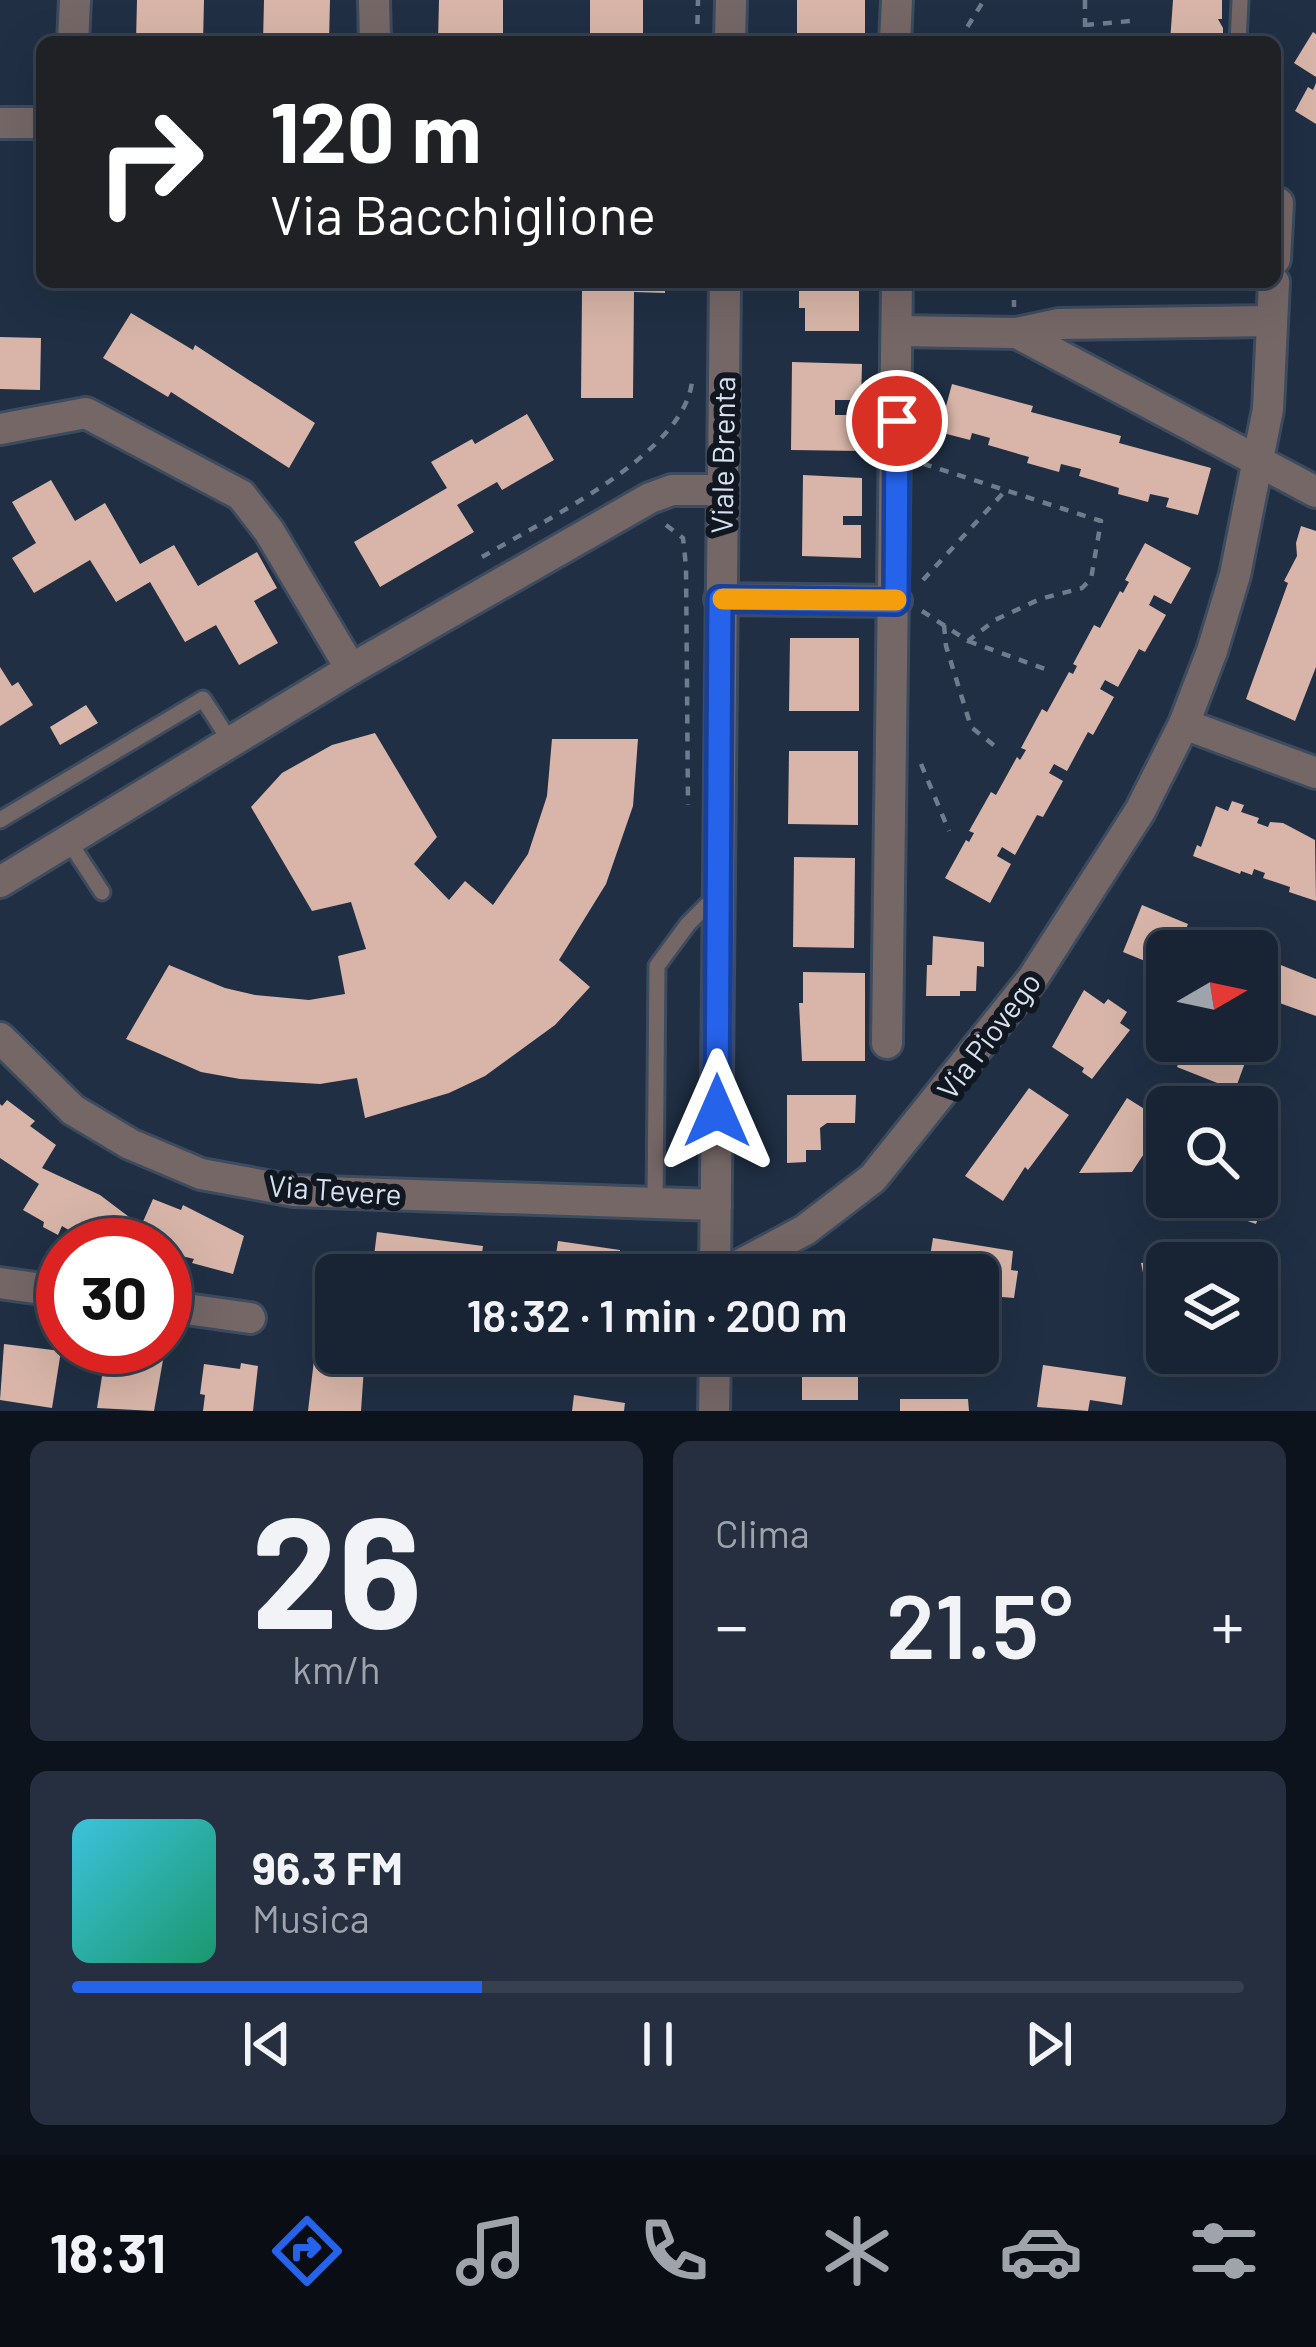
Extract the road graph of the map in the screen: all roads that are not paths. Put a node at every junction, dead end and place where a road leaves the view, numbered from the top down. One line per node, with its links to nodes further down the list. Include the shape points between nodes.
1 (75, 0): 6 (street)
2 (374, 0): 7 (street)
3 (731, 0): 8 (street)
4 (896, 0): 9 (street)
5 (1240, 1): 10 (lane)
6 (73, 36)
7 (376, 36)
8 (730, 36)
9 (895, 36)
10 (1238, 36)
11 (0, 123): 12 (street)
12 (36, 124)
13 (725, 288): 21 (street, Viale Brenta)
14 (897, 288): 18 (street)
15 (1274, 288): 17 (street, Via Piovego)
16 (1016, 320): 17 (street); 18 (street); 20 (street)
17 (1272, 321): 20 (street, Via Piovego)
18 (898, 331): 23 (street)
19 (0, 429): 25 (street, via 86,413 241,495)
20 (1260, 463): 22 (street); 26 (street, Via Piovego, via 1235,575)
21 (722, 490): 24 (street, Viale Brenta); 25 (street, via 650,498)
22 (1316, 492)
23 (906, 595): 24 (street); 35 (street)
24 (720, 599): 33 (street, Viale Brenta)
25 (351, 669): 27 (street)
26 (1184, 724): 28 (street); 39 (street, Via Piovego, via 1141,811 1033,978 873,1178)
27 (230, 741): 29 (lane, via 202,699); 30 (street)
28 (1316, 773)
29 (0, 820)
30 (68, 840): 31 (street); 32 (lane)
31 (0, 882)
32 (102, 892)
33 (717, 895): 36 (lane, via 657,966); 37 (street, Viale Brenta)
34 (0, 1038): 36 (street, Via Tevere, via 73,1110 201,1174 294,1191)
35 (887, 1043)
36 (655, 1204): 37 (street, Via Tevere)
37 (716, 1205): 38 (street, Viale Brenta)
38 (715, 1254)
39 (760, 1254)
40 (0, 1282): 41 (street)
41 (36, 1288)
42 (192, 1310): 43 (street)
43 (250, 1318)
44 (715, 1374): 45 (street)
45 (714, 1411)

